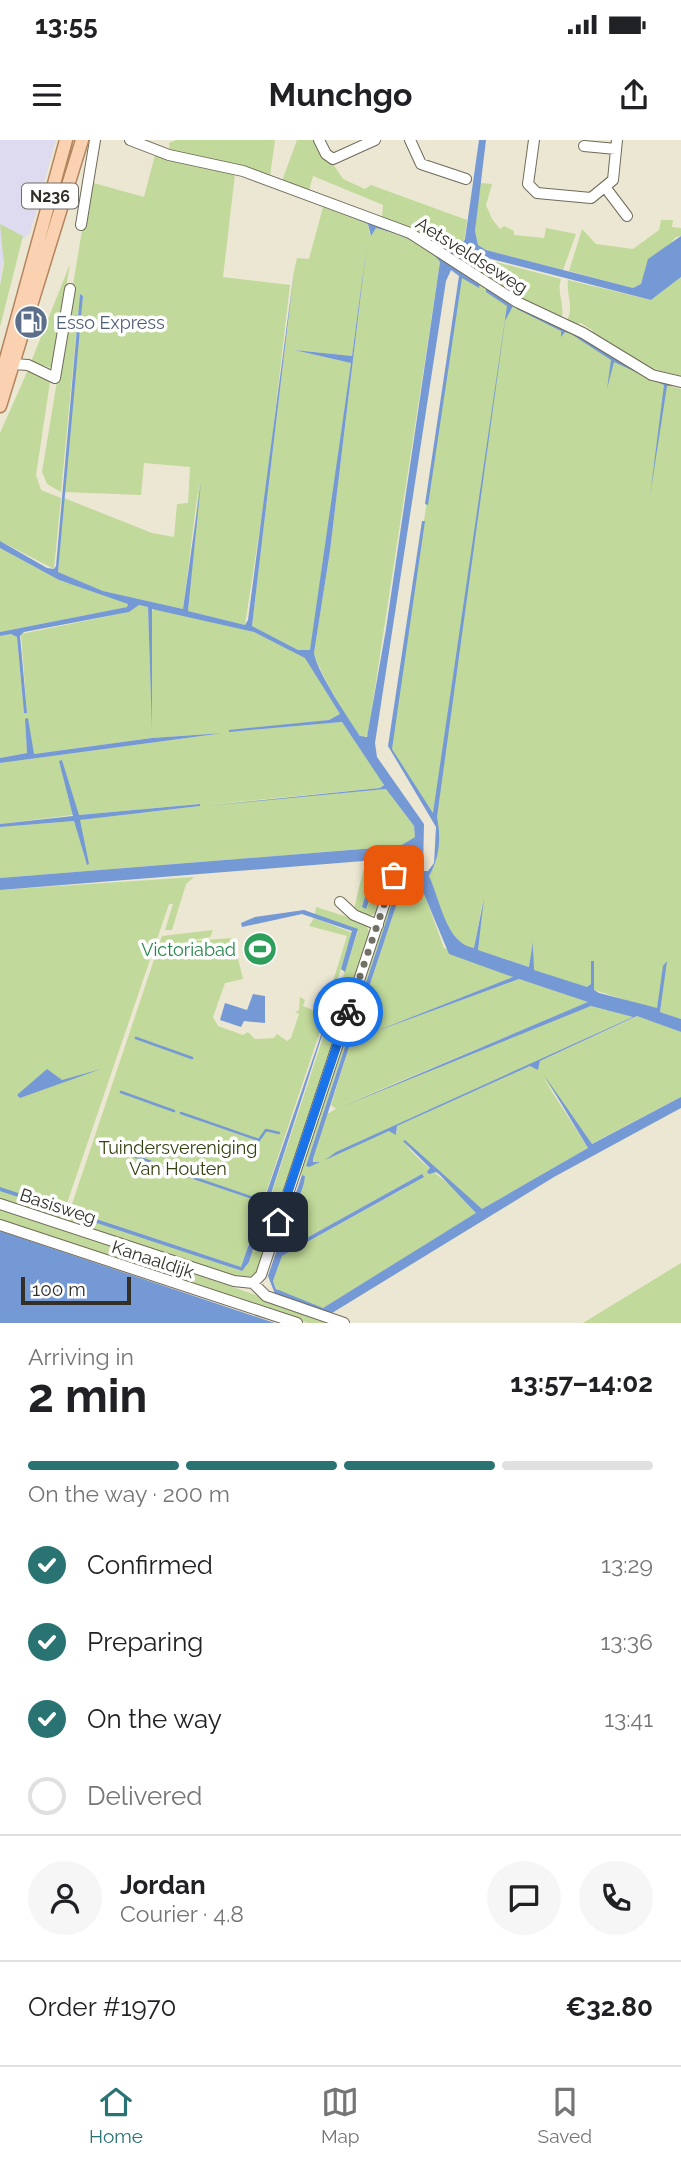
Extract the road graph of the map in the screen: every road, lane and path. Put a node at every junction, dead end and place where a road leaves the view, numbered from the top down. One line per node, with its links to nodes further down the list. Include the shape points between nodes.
1 (66, 140): 19 (main road, N236)
2 (90, 140): 16 (street); 18 (main road, N236)
3 (130, 140): 11 (street, Aetsveldseweg)
4 (160, 140): 11 (street)
5 (319, 140): 6 (street, via 333,159)
6 (375, 140)
7 (410, 140): 13 (street, via 421,164)
8 (534, 140): 14 (street, via 528,184 537,193 591,198)
9 (585, 143): 10 (street); 12 (street)
10 (617, 145): 14 (street, via 613,180)
11 (158, 152): 20 (street, Aetsveldseweg, via 243,171 410,233 517,302 583,333 652,375)
12 (583, 159)
13 (466, 179)
14 (605, 187): 15 (street)
15 (627, 215)
16 (81, 225)
17 (70, 289): 18 (street, via 55,378 28,365)
18 (14, 364): 21 (main road, N236)
19 (0, 381)
20 (681, 382)
21 (0, 405)
22 (394, 875): 24 (street)
23 (340, 902): 24 (street, via 354,915)
24 (377, 925): 27 (street, via 261,1275)
25 (0, 1203): 27 (street, Basisweg, via 234,1281)
26 (0, 1225): 28 (street, Kanaaldijk)
27 (253, 1283): 29 (street, via 266,1296)
28 (297, 1323)
29 (344, 1323)

